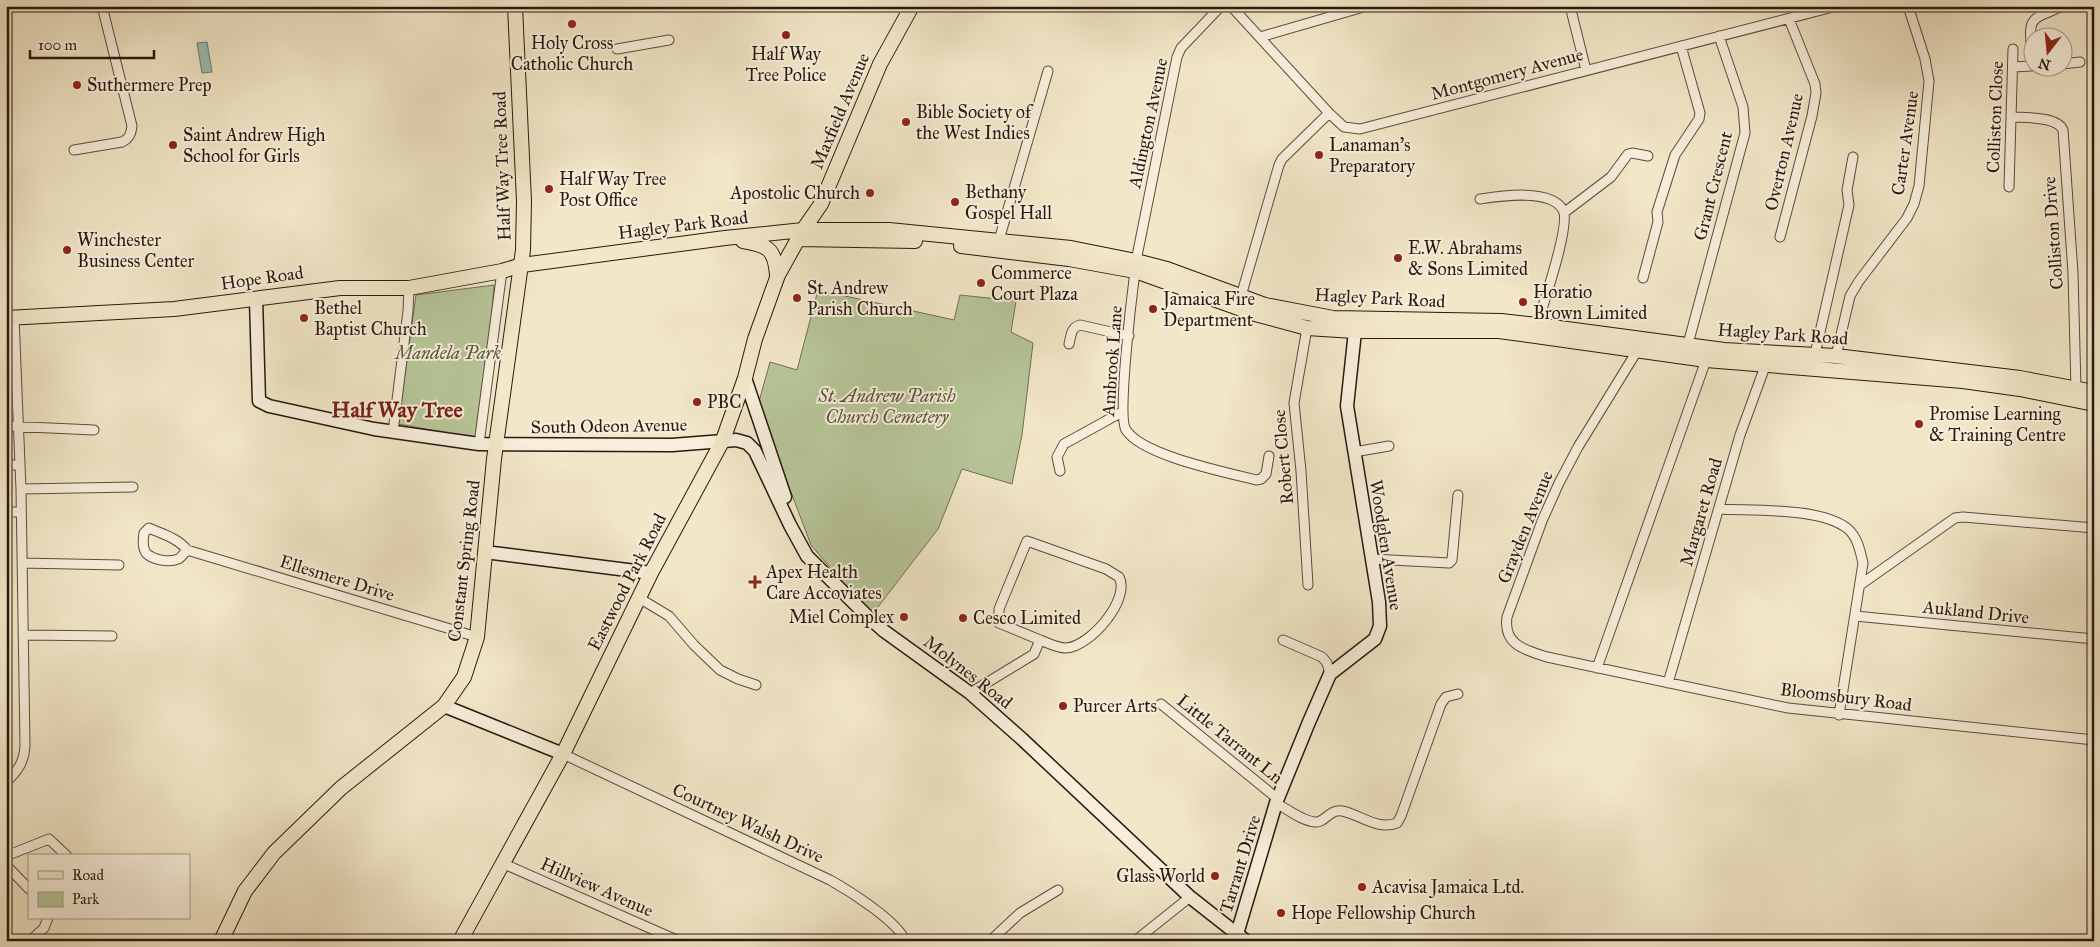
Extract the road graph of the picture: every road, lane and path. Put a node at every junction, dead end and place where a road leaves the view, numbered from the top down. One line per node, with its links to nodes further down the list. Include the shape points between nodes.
1 (102, 6): 27 (street, via 131,132 126,141)
2 (514, 6): 37 (main road, Half Way Tree Road, via 524,200)
3 (912, 6): 33 (main road, Maxfield Avenue, via 880,64 821,204)
4 (1220, 6): 38 (street, Aldington Avenue, via 1181,48 1177,57)
5 (1231, 6): 14 (street, Montgomery Avenue)
6 (1367, 6): 14 (street)
7 (1570, 6): 23 (street)
8 (1837, 6): 11 (street, Montgomery Avenue)
9 (1908, 6): 54 (street, Carter Avenue, via 1926,59 1929,81 1919,186 1906,218 1850,296)
10 (2063, 6): 12 (street, via 2037,17)
11 (1789, 19): 13 (street, Montgomery Avenue); 34 (street, Overton Avenue, via 1816,93)
12 (2029, 28)
13 (1719, 36): 16 (street, Montgomery Avenue); 51 (street, Grant Crescent, via 1743,107 1745,132)
14 (1260, 37): 25 (street, Montgomery Avenue)
15 (669, 40): 17 (street)
16 (1681, 46): 23 (street, Montgomery Avenue); 41 (street, via 1700,113 1675,155 1657,212 1658,222)
17 (617, 49)
18 (2013, 49): 21 (street, Colliston Close)
19 (2080, 62): 20 (street)
20 (2072, 63)
21 (2013, 67): 22 (street); 26 (street, Colliston Close)
22 (2022, 67)
23 (1586, 70): 25 (street, Montgomery Avenue, via 1360,129 1344,127)
24 (1048, 71): 36 (street)
25 (1329, 113): 43 (street, via 1279,164)
26 (2011, 117): 30 (street, Colliston Close); 58 (street, Colliston Drive, via 2054,121 2063,130 2073,273)
27 (74, 150)
28 (1648, 156): 32 (street, via 1630,153 1611,177)
29 (1853, 157): 53 (street, via 1847,190 1849,205)
30 (2009, 187)
31 (1480, 199): 32 (street, via 1527,195 1551,200)
32 (1564, 212): 46 (street, via 1565,229)
33 (800, 235): 35 (main road, Hagley Park Road); 36 (main road, Hagley Park Road, via 889,230); 38 (main road, Hagley Park Road, via 967,246); 40 (main road, Eastwood Park Road)
34 (1780, 237)
35 (725, 238): 37 (main road, Hagley Park Road); 40 (main road, via 762,244 768,248 776,261)
36 (999, 240): 38 (main road, Hagley Park Road, via 1071,248)
37 (522, 266): 39 (main road, Hope Road); 68 (main road, Constant Spring Road)
38 (1135, 266): 43 (main road, Hagley Park Road, via 1166,269); 48 (main road, Hagley Park Road, via 1255,314); 49 (street, Ambrook Lane)
39 (502, 272): 42 (main road, Hope Road); 67 (street)
40 (778, 275): 57 (main road, Eastwood Park Road, via 755,338)
41 (1643, 278)
42 (409, 288): 44 (main road, Hope Road, via 340,288); 65 (street)
43 (1241, 296): 47 (main road, Hagley Park Road, via 1265,305 1334,318)
44 (256, 299): 45 (main road, Hope Road, via 167,310); 65 (main road, South Odeon Avenue, via 259,401 268,406)
45 (9, 316): 62 (street)
46 (1537, 325): 47 (main road, Hagley Park Road, via 1501,321); 51 (main road, Hagley Park Road)
47 (1355, 326): 48 (main road, Hagley Park Road); 52 (main road, Hagley Park Road, via 1499,331); 70 (main road, Woodglen Avenue, via 1347,406)
48 (1306, 328): 89 (street, Robert Close, via 1294,403)
49 (1129, 336): 50 (street, via 1080,325 1075,326); 61 (street, Ambrook Lane)
50 (1069, 344)
51 (1688, 344): 55 (main road, Hagley Park Road)
52 (1637, 351): 56 (main road, Hagley Park Road); 99 (street, Grayden Avenue, via 1559,483 1538,530 1505,628 1508,638 1528,651)
53 (1815, 354): 54 (main road, Hagley Park Road); 55 (main road, Hagley Park Road)
54 (1836, 356): 58 (main road, Hagley Park Road, via 2020,378)
55 (1768, 358): 56 (main road, Hagley Park Road); 60 (main road, Hagley Park Road, via 1963,380); 78 (street, Margaret Road, via 1740,435)
56 (1706, 360): 99 (street)
57 (745, 378): 66 (main road, Eastwood Park Road); 87 (main road, Molynes Road, via 783,492)
58 (2076, 389): 59 (main road, Hagley Park Road)
59 (2094, 392)
60 (2094, 404)
61 (1122, 412): 71 (street, Ambrook Lane, via 1124,425 1132,437 1206,468 1261,479 1266,474); 74 (street, via 1064,444 1057,457)
62 (19, 425): 63 (street); 64 (street); 73 (street)
63 (6, 426)
64 (94, 430)
65 (393, 432): 67 (main road, South Odeon Avenue)
66 (723, 440): 68 (main road, South Odeon Avenue, via 672,444); 87 (main road, South Odeon Avenue, via 742,440 751,447 807,556); 88 (main road, Eastwood Park Road)
67 (479, 444): 68 (main road, South Odeon Avenue)
68 (496, 445): 83 (main road, Constant Spring Road)
69 (1389, 446): 70 (street)
70 (1354, 452): 84 (main road, Woodglen Avenue)
71 (1270, 456)
72 (6, 465): 73 (street)
73 (20, 465): 76 (street)
74 (1060, 471)
75 (133, 487): 76 (street)
76 (21, 489): 80 (street)
77 (1458, 495): 84 (street, via 1452,560 1449,563)
78 (1719, 509): 90 (street, via 1800,513 1832,520 1848,529 1858,543 1863,563); 101 (street, Margaret Road)
79 (6, 512): 80 (street)
80 (21, 512): 85 (street)
81 (2094, 528): 90 (street, via 1955,518)
82 (186, 550): 82 (street, Ellesmere Drive, via 176,540 149,528 144,532 142,544 146,553 155,558 178,559); 95 (street, Ellesmere Drive)
83 (485, 552): 88 (main road); 95 (main road, Constant Spring Road)
84 (1372, 559): 100 (main road, Woodglen Avenue, via 1381,618 1378,633)
85 (22, 564): 86 (street); 93 (street)
86 (119, 565)
87 (817, 565): 103 (main road, Molynes Road, via 884,631)
88 (651, 574): 91 (main road, Eastwood Park Road)
89 (1308, 585)
90 (1860, 585): 92 (street)
91 (639, 598): 102 (street, via 669,616 720,670); 109 (main road, Eastwood Park Road)
92 (1855, 616): 96 (street, Aukland Drive); 107 (street)
93 (24, 635): 94 (street); 110 (street, via 24,756 16,773)
94 (112, 636)
95 (477, 637): 106 (main road, Constant Spring Road, via 464,678)
96 (2094, 639)
97 (1040, 640): 97 (street, via 1067,648 1088,639 1109,618 1122,588 1119,577 1106,569 1027,541 998,617 999,623); 103 (street, via 1034,654)
98 (1283, 640): 100 (street, via 1322,658)
99 (1597, 668): 101 (street, Bloomsbury Road)
100 (1330, 674): 111 (main road, Woodglen Avenue)
101 (1668, 683): 107 (street, Bloomsbury Road, via 1788,708)
102 (756, 685)
103 (970, 693): 118 (main road, Molynes Road)
104 (1458, 694): 111 (street, Little Tarrant Ln, via 1446,696 1441,704 1397,823 1379,824 1340,810 1312,822)
105 (1161, 704): 111 (street, Little Tarrant Ln)
106 (444, 706): 109 (main road); 122 (main road, Constant Spring Road, via 341,788 274,852 245,891)
107 (1840, 715): 108 (street, Bloomsbury Road)
108 (2094, 740)
109 (563, 754): 114 (main road, Eastwood Park Road); 125 (street, Courtney Walsh Drive, via 830,880 874,909 900,932)
110 (6, 782)
111 (1277, 801): 120 (main road, Tarrant Drive)
112 (65, 854): 113 (street, via 49,840)
113 (6, 856)
114 (502, 863): 123 (main road, Eastwood Park Road); 124 (street, Hillview Avenue)
115 (6, 865): 116 (street)
116 (28, 887)
117 (1058, 890): 126 (street, via 1020,914)
118 (1190, 897): 120 (main road, Molynes Road); 127 (street)
119 (47, 920): 121 (street, via 44,928)
120 (1242, 938)
121 (30, 941)
122 (221, 941)
123 (460, 941)
124 (679, 941)
125 (905, 941)
126 (990, 941)
127 (1135, 941)

